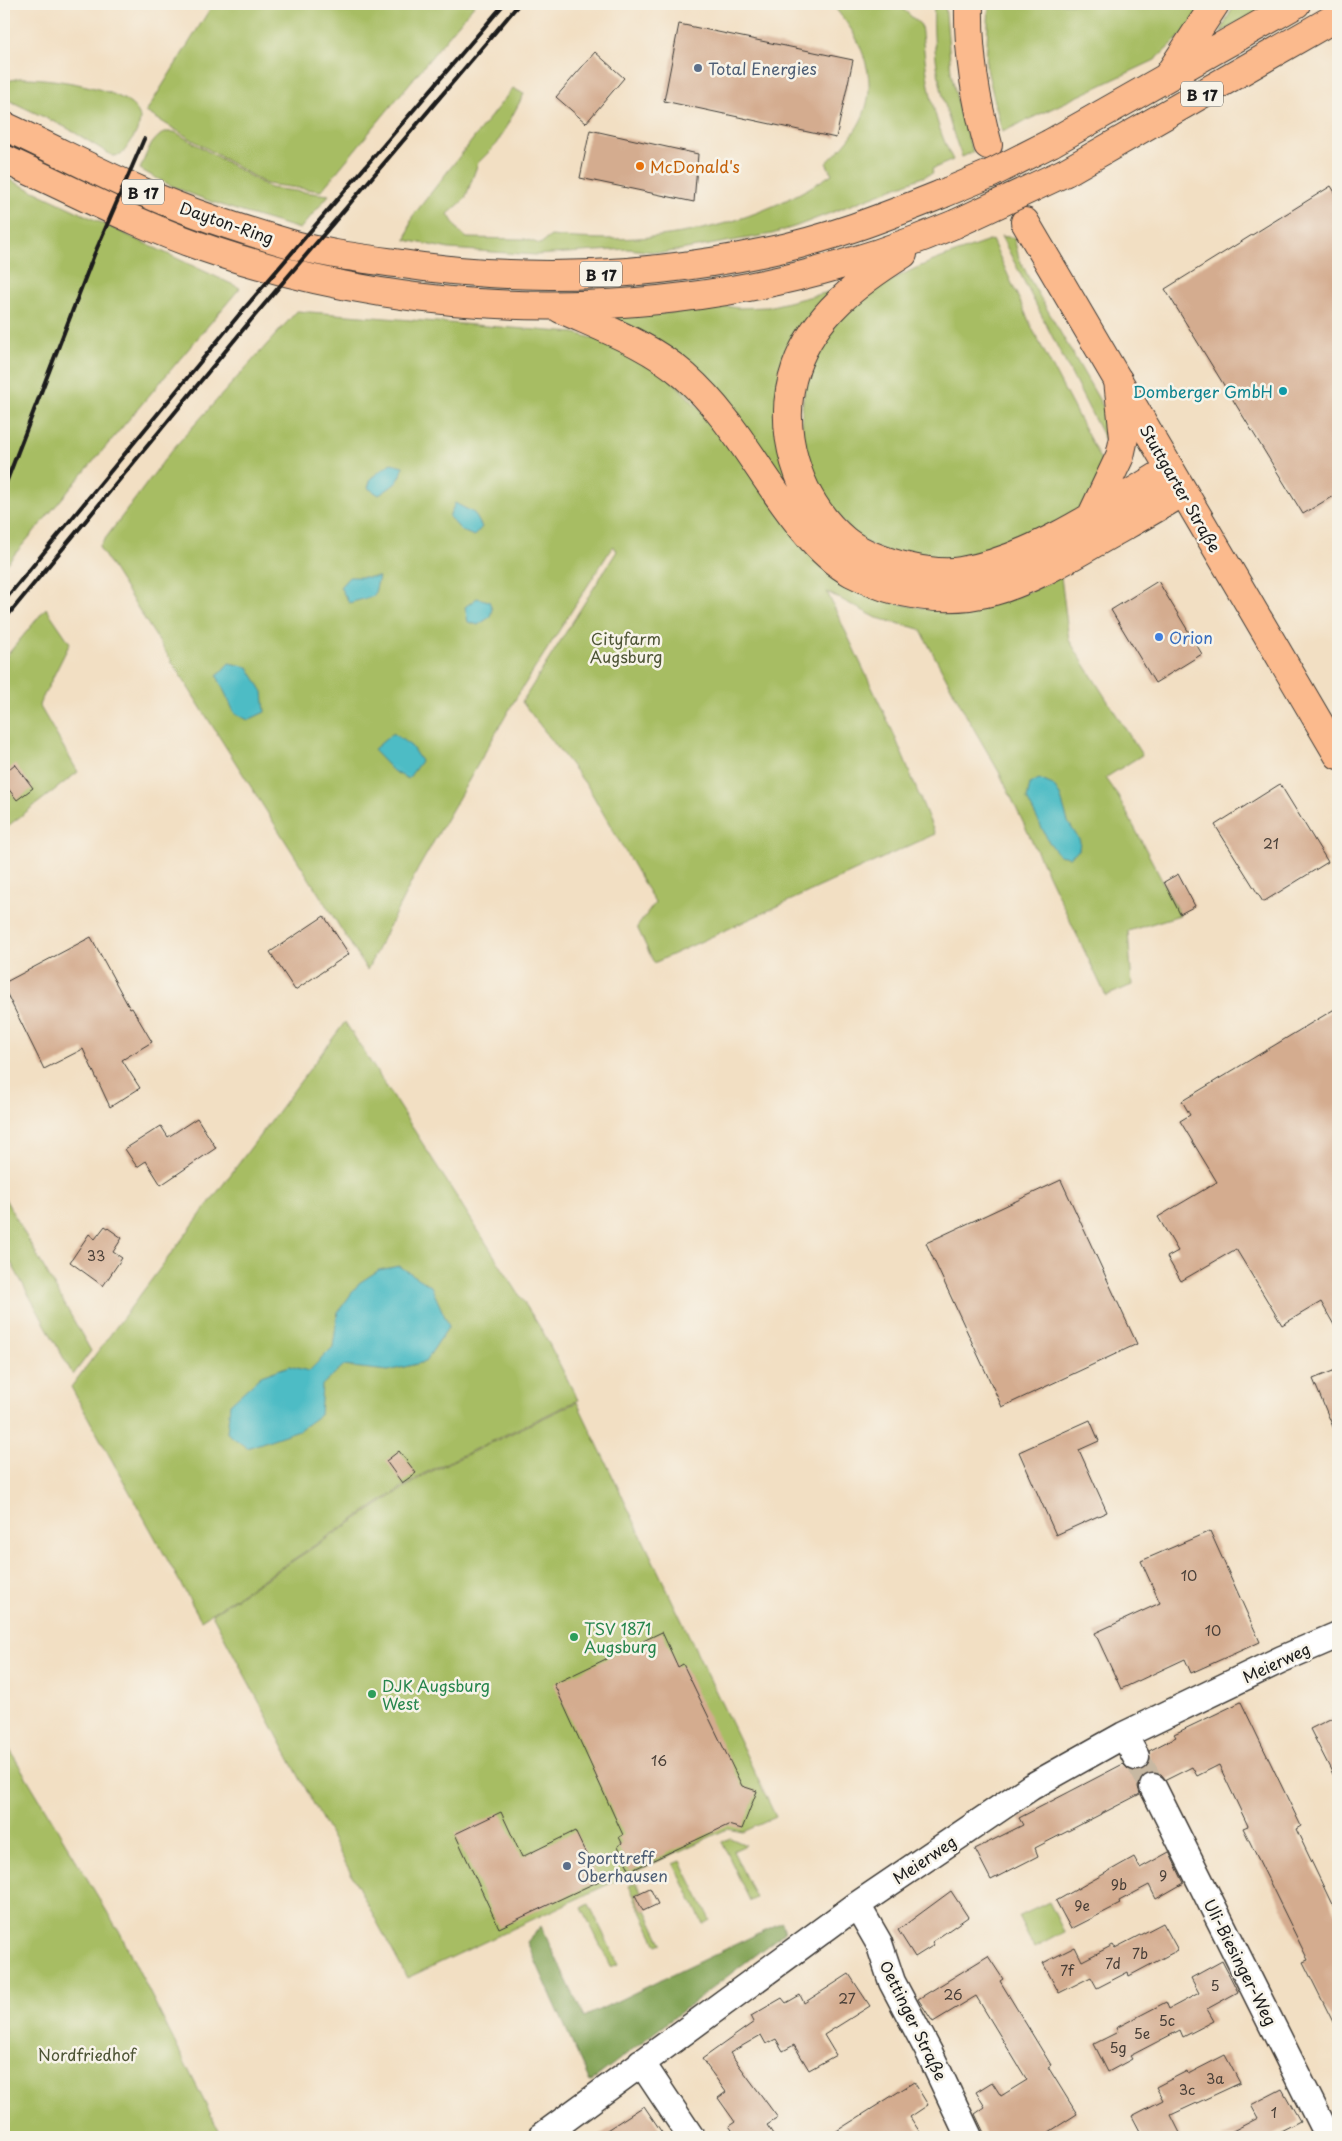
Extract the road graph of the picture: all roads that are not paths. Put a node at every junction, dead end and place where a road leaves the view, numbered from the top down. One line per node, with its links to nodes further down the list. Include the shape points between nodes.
1 (969, 4): 7 (main road, via 968,32 976,102)
2 (1215, 4): 5 (main road)
3 (1296, 4): 5 (main road, B 17)
4 (1338, 16): 10 (main road, B 17, bridge, via 1066,172)
5 (1166, 79): 6 (main road, Dayton-Ring / B 17, bridge, via 992,173 891,215 767,252 634,272 516,276 444,271 288,243 143,192)
6 (4, 126)
7 (988, 145)
8 (4, 159): 11 (main road, Dayton-Ring / B 17, via 132,220 266,268 352,288 442,300)
9 (1024, 222): 12 (main road, Stuttgarter Straße)
10 (948, 227): 11 (main road, B 17, via 836,266 775,282 639,302); 14 (main road, via 868,276 833,307 809,338 796,367 788,406 790,442 800,477 819,511 847,541 881,561 928,572 960,572 1009,559)
11 (553, 305): 13 (main road, via 641,346 684,375 721,412 775,491 823,551 852,573 889,588 929,597 962,597 994,591 1035,575 1074,554)
12 (1118, 380): 13 (main road, Stuttgarter Straße); 14 (main road, via 1124,438 1120,456)
13 (1176, 480): 14 (main road); 15 (main road, Stuttgarter Straße)
14 (1092, 515)
15 (1338, 755)
16 (1338, 1635): 17 (street, Meierweg)
17 (1124, 1734): 18 (street); 20 (street, Meierweg, via 1031,1787)
18 (1136, 1757)
19 (1153, 1787): 25 (street, Uli-Biesinger-Weg)
20 (857, 1905): 21 (street, Meierweg); 24 (street, Oettinger Straße, via 879,1944 892,1982)
21 (641, 2062): 22 (street, Meierweg); 23 (street)
22 (541, 2137)
23 (692, 2137)
24 (969, 2137)
25 (1328, 2137)

